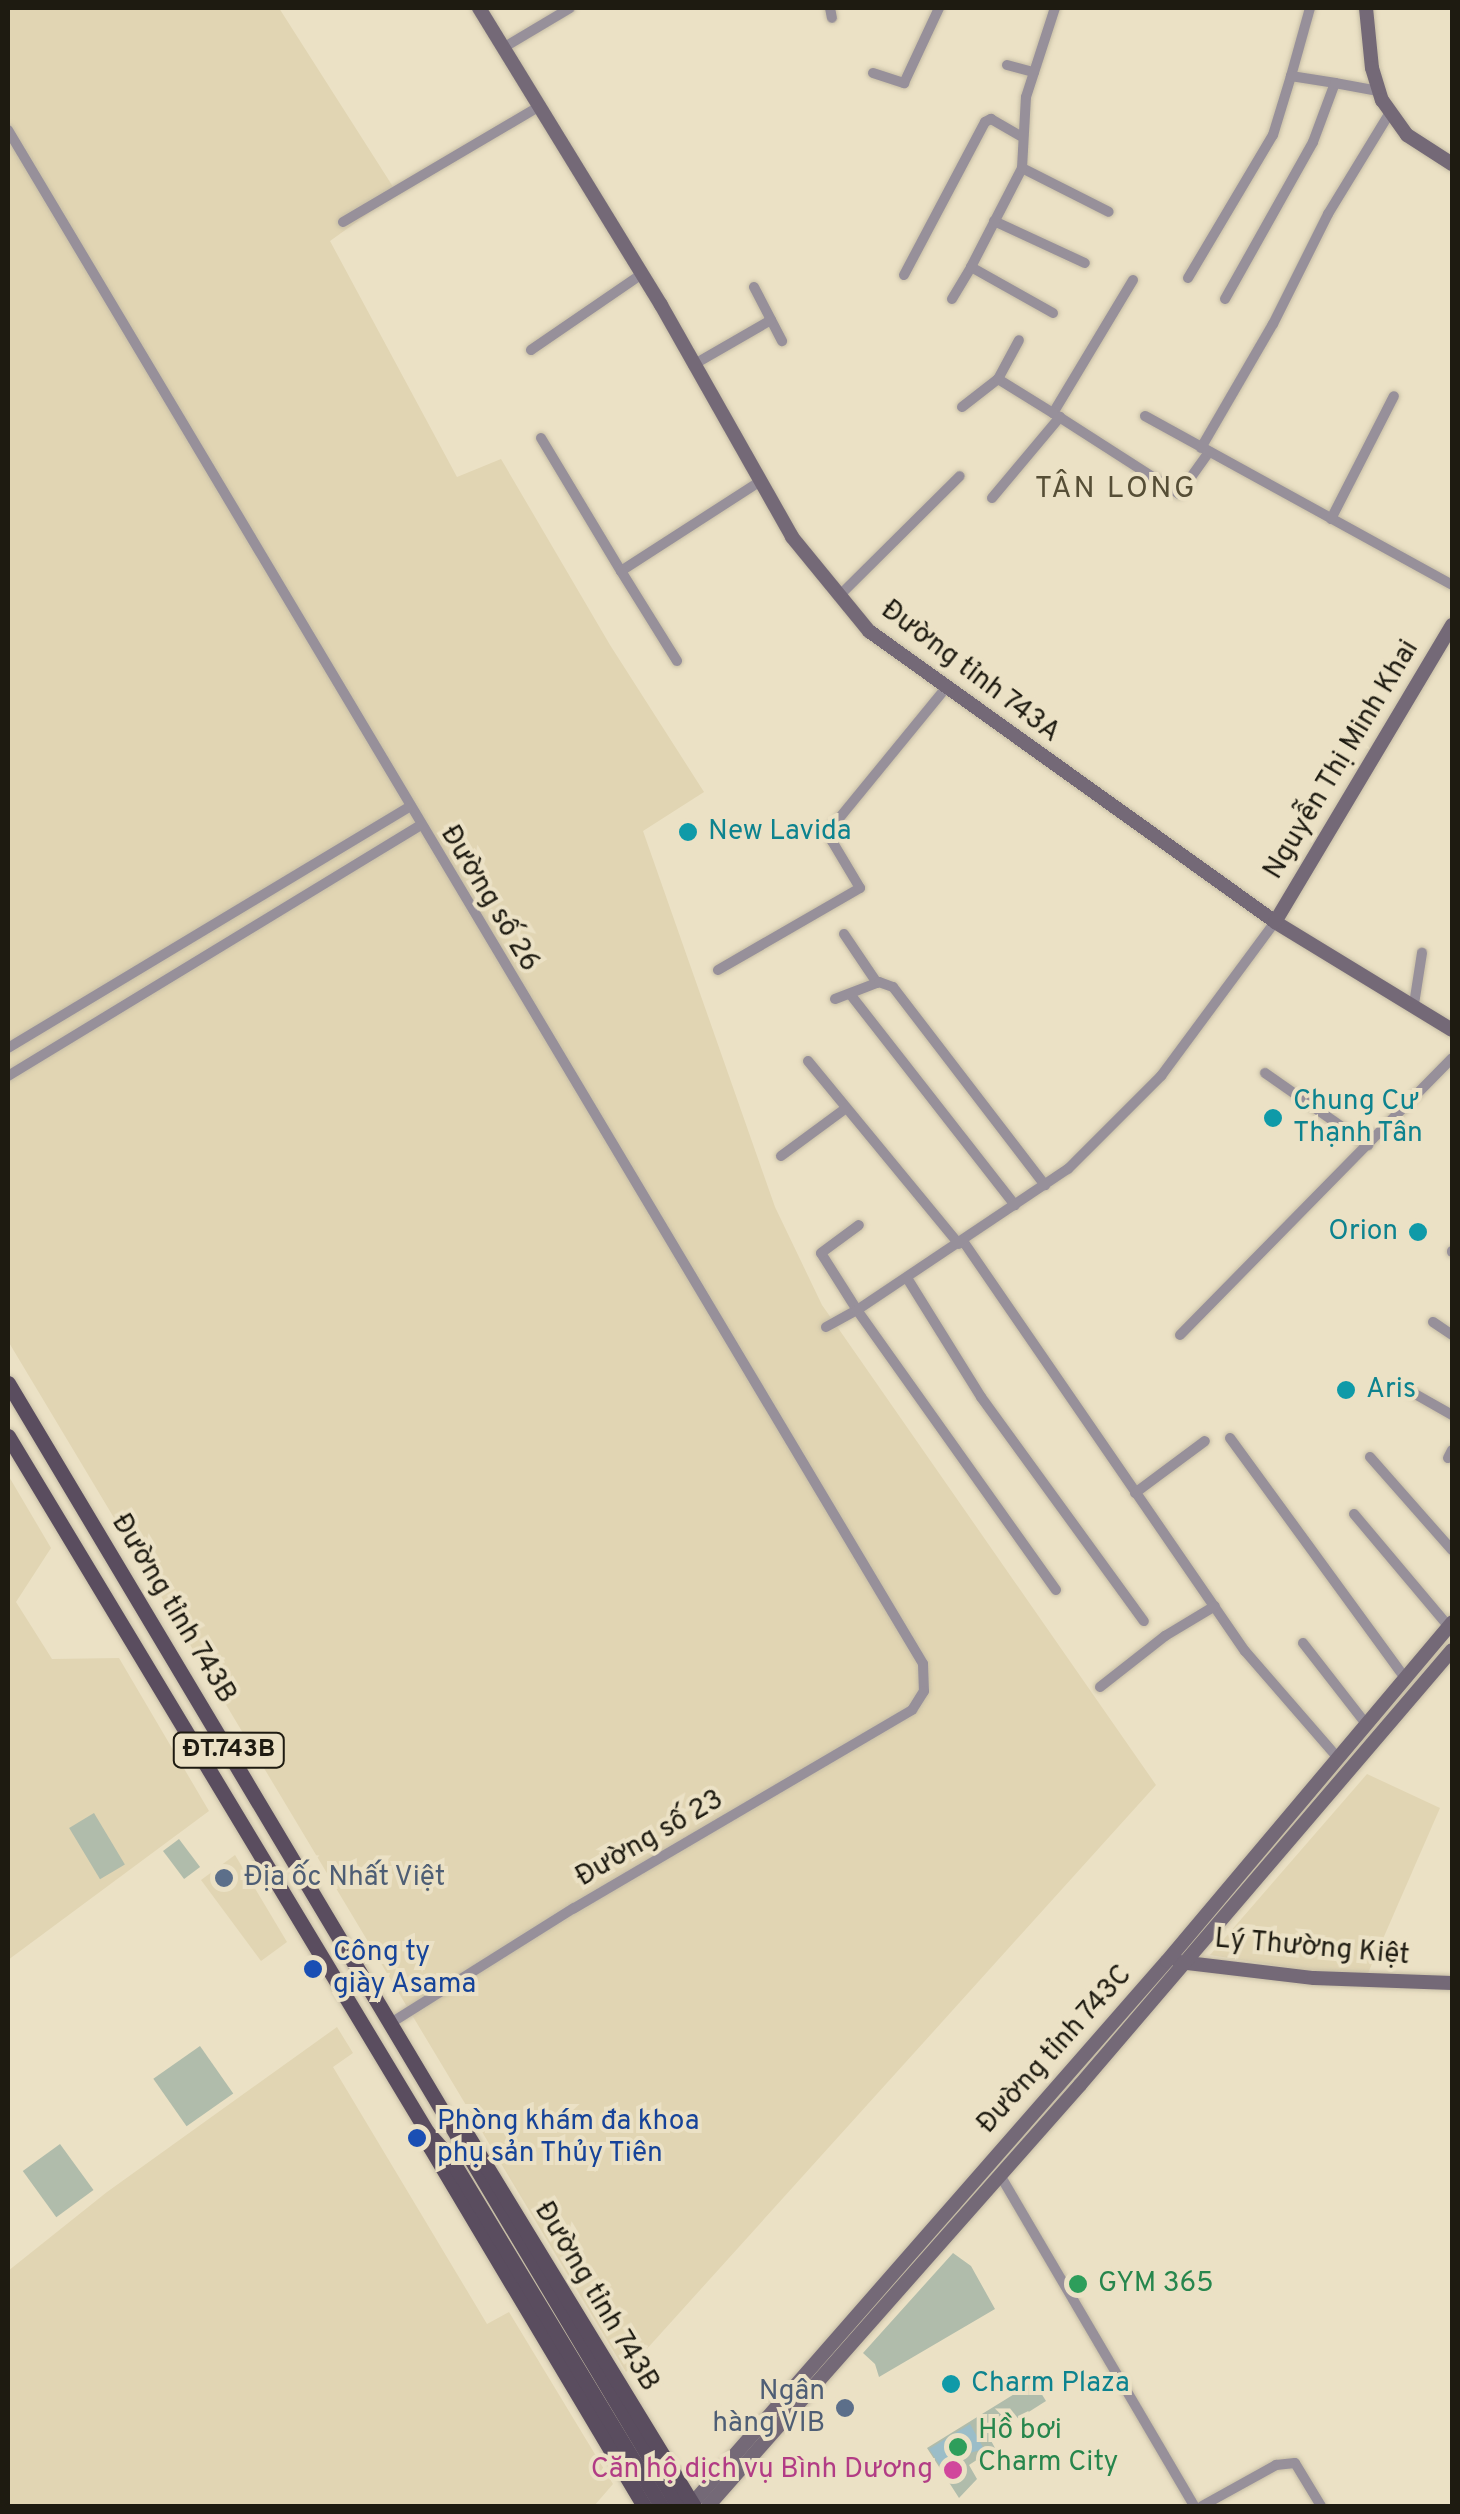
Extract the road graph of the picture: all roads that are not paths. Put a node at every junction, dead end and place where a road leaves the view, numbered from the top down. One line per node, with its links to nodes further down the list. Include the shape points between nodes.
1 (478, 8): 7 (main road, Đường tỉnh 743A)
2 (570, 8): 7 (street)
3 (940, 8): 9 (street, via 904,83)
4 (1055, 8): 10 (street)
5 (1310, 8): 11 (street)
6 (1366, 8): 13 (main road)
7 (503, 48): 14 (main road, Đường tỉnh 743A)
8 (1007, 65): 10 (street)
9 (874, 72)
10 (1034, 72): 17 (street)
11 (1291, 76): 12 (street); 27 (street, via 1273,135)
12 (1335, 83): 13 (street); 31 (street, via 1313,142)
13 (1378, 91): 15 (main road)
14 (540, 106): 21 (street); 25 (main road, Đường tỉnh 743A)
15 (1389, 114): 18 (main road, via 1407,135); 44 (street, via 1328,214)
16 (8, 130): 55 (street, Đường số 26)
17 (1020, 136): 19 (street); 26 (street, via 986,122)
18 (1452, 164)
19 (1022, 168): 20 (street); 22 (street)
20 (1109, 212)
21 (343, 222)
22 (994, 222): 23 (street); 24 (street)
23 (1085, 264)
24 (971, 267): 30 (street); 32 (street)
25 (642, 274): 36 (street); 37 (main road, Đường tỉnh 743A)
26 (904, 275)
27 (1188, 278)
28 (1133, 280): 41 (street)
29 (754, 288): 33 (street)
30 (952, 299)
31 (1225, 300)
32 (1053, 313)
33 (771, 320): 35 (street); 37 (street)
34 (1019, 340): 38 (street)
35 (782, 341)
36 (531, 350)
37 (693, 365): 46 (main road, Đường tỉnh 743A)
38 (998, 379): 40 (street); 41 (street)
39 (1394, 396): 48 (street)
40 (962, 407)
41 (1056, 415): 44 (street, via 1179,494); 47 (street)
42 (1145, 416): 44 (street)
43 (540, 438): 49 (street)
44 (1205, 450): 48 (street)
45 (960, 476): 51 (street)
46 (759, 482): 49 (street); 51 (main road, Đường tỉnh 743A)
47 (992, 498)
48 (1332, 519): 50 (street)
49 (621, 571): 53 (street)
50 (1452, 585)
51 (839, 596): 54 (main road, Đường tỉnh 743A, via 869,632)
52 (1452, 624): 57 (main road, Nguyễn Thị Minh Khai)
53 (678, 661)
54 (945, 689): 57 (main road, Đường tỉnh 743A); 61 (street, via 832,827 832,841 860,888)
55 (408, 808): 56 (street, Đường số 26); 60 (street)
56 (419, 826): 63 (street); 106 (street, Đường số 26, via 923,1664)
57 (1275, 922): 66 (main road, Đường tỉnh 743A); 76 (street, via 1161,1076)
58 (844, 934): 62 (street)
59 (1422, 953): 66 (street)
60 (141, 968): 63 (street); 68 (street)
61 (718, 970)
62 (876, 983): 64 (street); 76 (street, via 893,987)
63 (154, 986): 72 (street)
64 (850, 994): 65 (street); 77 (street)
65 (835, 999)
66 (1414, 1004): 67 (main road, Đường tỉnh 743A)
67 (1452, 1030)
68 (8, 1048)
69 (1452, 1058): 74 (street)
70 (808, 1061): 73 (street)
71 (1265, 1073): 74 (street)
72 (8, 1076)
73 (846, 1108): 75 (street); 79 (street)
74 (1368, 1145): 85 (street)
75 (780, 1156)
76 (1045, 1185): 77 (street)
77 (1015, 1206): 79 (street)
78 (859, 1225): 81 (street, via 820,1253)
79 (961, 1242): 80 (street); 93 (street)
80 (907, 1278): 81 (street); 100 (street, via 981,1397)
81 (857, 1310): 83 (street); 98 (street)
82 (1433, 1322): 84 (street)
83 (826, 1327)
84 (1452, 1334)
85 (1180, 1335)
86 (8, 1383): 96 (main road, Đường tỉnh 743B / ĐT.743B)
87 (1408, 1390): 88 (street)
88 (1452, 1415)
89 (8, 1436): 97 (main road, Đường tỉnh 743B / ĐT.743B)
90 (1230, 1438): 104 (street)
91 (1205, 1441): 93 (street)
92 (1370, 1457): 95 (street)
93 (1135, 1493): 99 (street)
94 (1354, 1514): 101 (street)
95 (1452, 1550)
96 (119, 1567): 97 (main road); 112 (main road, Đường tỉnh 743B / ĐT.743B)
97 (97, 1580): 114 (main road, Đường tỉnh 743B / ĐT.743B)
98 (1056, 1590)
99 (1215, 1606): 105 (street); 108 (street)
100 (1144, 1621)
101 (1450, 1624): 104 (main road, Đường tỉnh 743C)
102 (1303, 1643): 107 (street)
103 (1452, 1650): 110 (main road, Đường tỉnh 743C)
104 (1405, 1678): 107 (main road, Đường tỉnh 743C)
105 (1100, 1687)
106 (924, 1691): 112 (street, Đường số 23, via 912,1710)
107 (1366, 1724): 108 (main road, Đường tỉnh 743C)
108 (1338, 1757): 109 (main road, Đường tỉnh 743C)
109 (1167, 1961): 110 (main road, Lý Thường Kiệt); 116 (main road, Đường tỉnh 743C)
110 (1187, 1963): 111 (main road, Lý Thường Kiệt, via 1314,1978); 117 (main road, Đường tỉnh 743C)
111 (1452, 1983)
112 (392, 2022): 113 (main road, Đường tỉnh 743B / ĐT.743B)
113 (450, 2119): 115 (main road, Đường tỉnh 743B / ĐT.743B); 121 (main road, Đường tỉnh 743B / ĐT.743B, via 463,2128)
114 (427, 2132): 115 (main road, Đường tỉnh 743B / ĐT.743B); 119 (main road, Đường tỉnh 743B / ĐT.743B)
115 (457, 2156): 120 (main road, ĐT.743B); 121 (main road, ĐT.743B)
116 (987, 2164): 117 (main road); 118 (main road, Đường tỉnh 743C)
117 (1000, 2176): 118 (main road, Đường tỉnh 743C); 122 (street)
118 (828, 2360): 121 (main road, Đường tỉnh 743C)
119 (644, 2506)
120 (661, 2506)
121 (692, 2506)
122 (1194, 2506)
123 (1202, 2506): 124 (street, via 1276,2465 1295,2463)
124 (1321, 2506)

